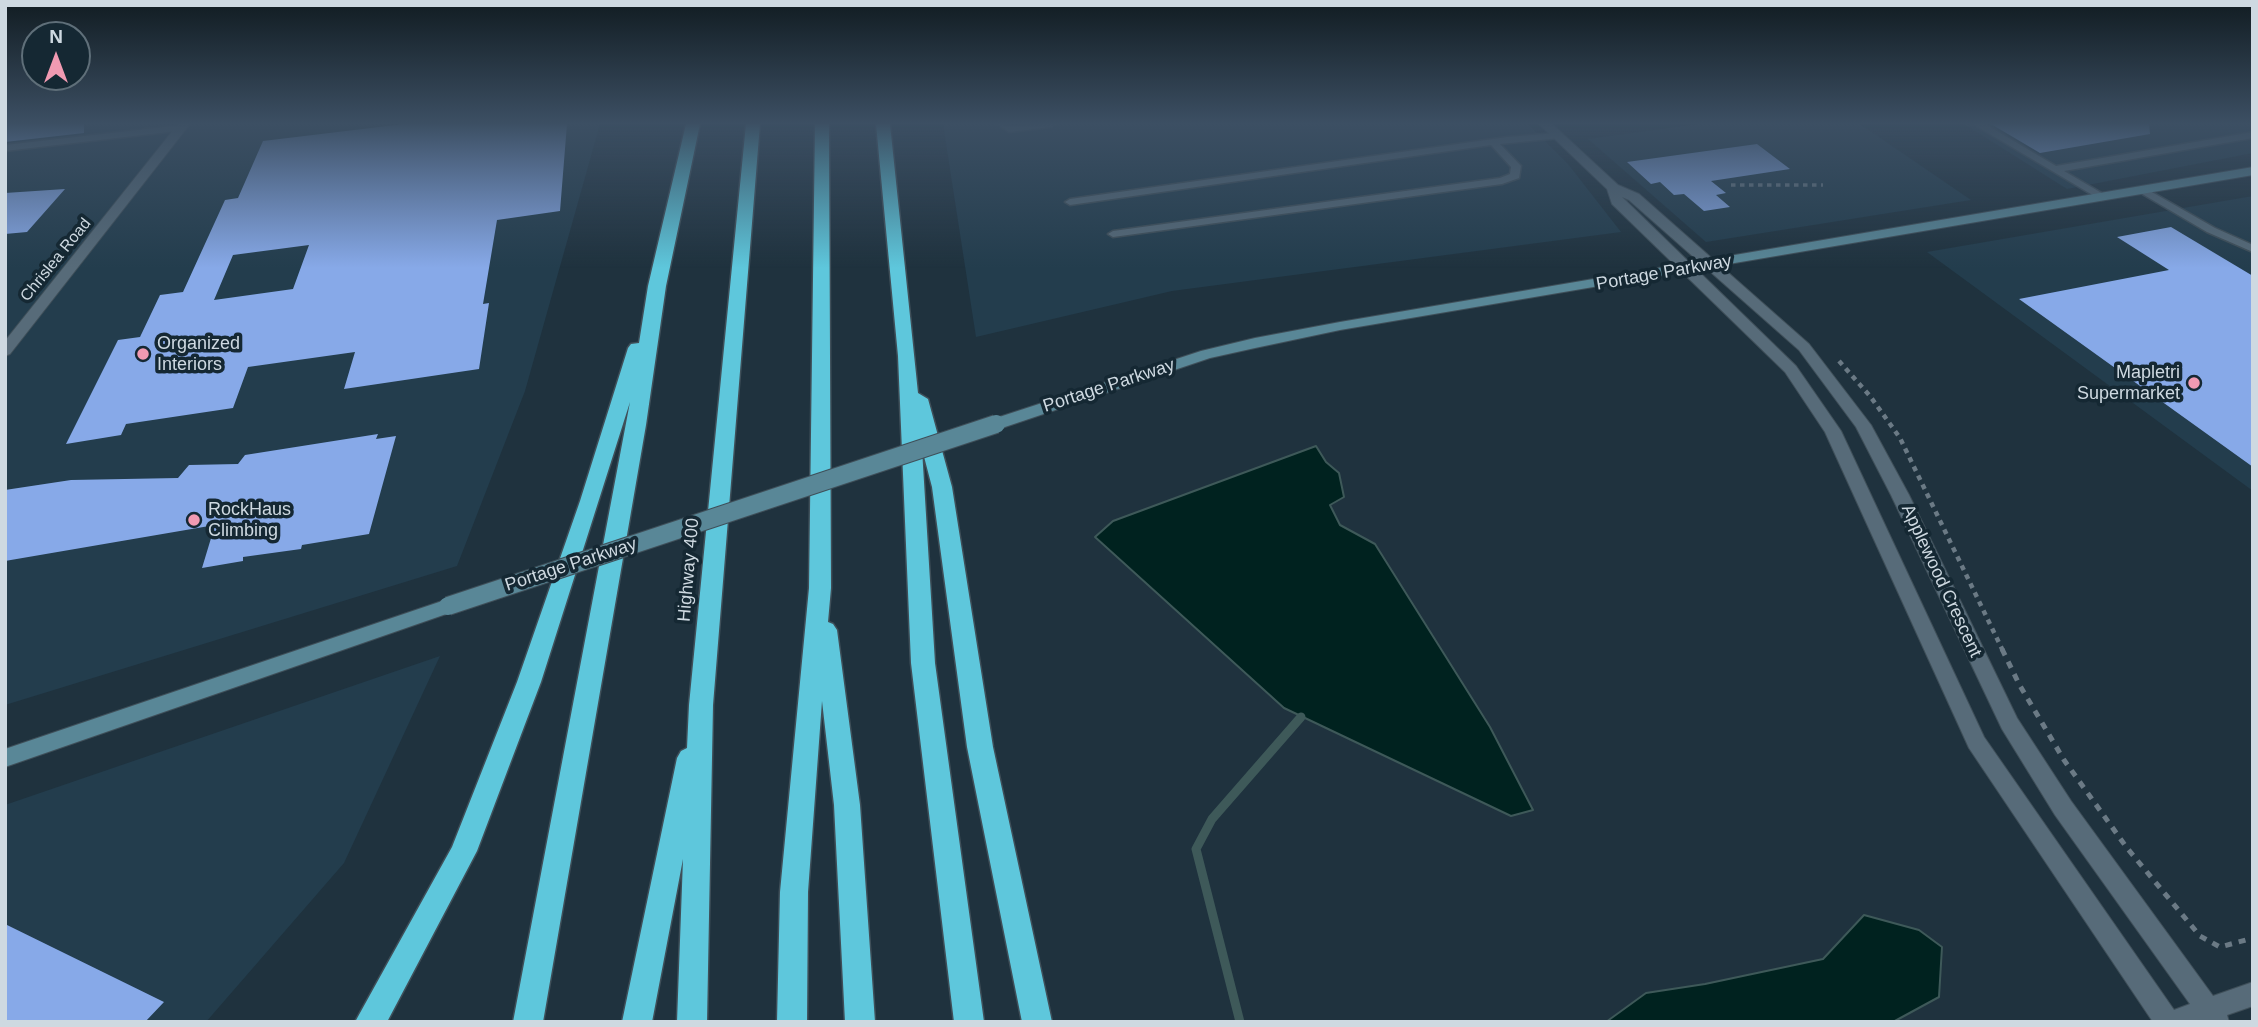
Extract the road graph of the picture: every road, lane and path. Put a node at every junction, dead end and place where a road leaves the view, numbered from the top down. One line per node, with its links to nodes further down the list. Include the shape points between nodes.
1 (147, 172): 22 (street, Chrislea Road)
2 (682, 172): 21 (highway)
3 (749, 172): 26 (highway, Highway 400)
4 (822, 172): 25 (highway)
5 (888, 172): 23 (highway)
6 (1282, 172): 16 (lane)
7 (1515, 172): 17 (lane, via 1503,181)
8 (1596, 172): 13 (street, Applewood Crescent)
9 (2060, 172): 15 (lane)
10 (2253, 172): 14 (street, Portage Parkway)
11 (1731, 185): 12 (path)
12 (1824, 185)
13 (1613, 188): 19 (street, Applewood Crescent, via 1634,197); 20 (street, Applewood Crescent, via 1617,201)
14 (2143, 190): 15 (street, Portage Parkway); 18 (lane)
15 (2101, 197): 19 (street, Portage Parkway)
16 (1070, 202)
17 (1113, 234)
18 (2253, 250)
19 (1709, 265): 20 (street, Portage Parkway); 30 (street, Applewood Crescent, via 1804,347 1863,425 2009,723 2063,808)
20 (1688, 269): 27 (street, Portage Parkway, bridge, via 1340,326 1206,354); 39 (street, Applewood Crescent, via 1791,369 1833,431 1976,742)
21 (657, 286): 31 (highway, via 529,682 464,851); 32 (highway)
22 (5, 351)
23 (907, 356): 37 (highway, via 923,663); 38 (highway, via 942,487 980,747)
24 (1836, 357): 28 (path, via 1900,438 2019,684 2064,760 2127,848 2200,936 2220,947)
25 (820, 588): 35 (highway, via 794,892); 36 (highway, via 847,804)
26 (701, 705): 33 (highway); 34 (highway, Highway 400)
27 (5, 758)
28 (2253, 938)
29 (2253, 994): 30 (street)
30 (2212, 1016): 40 (street)
31 (370, 1022)
32 (528, 1022)
33 (637, 1022)
34 (692, 1022)
35 (792, 1022)
36 (860, 1022)
37 (969, 1022)
38 (1037, 1022)
39 (2168, 1022)
40 (2174, 1022)

